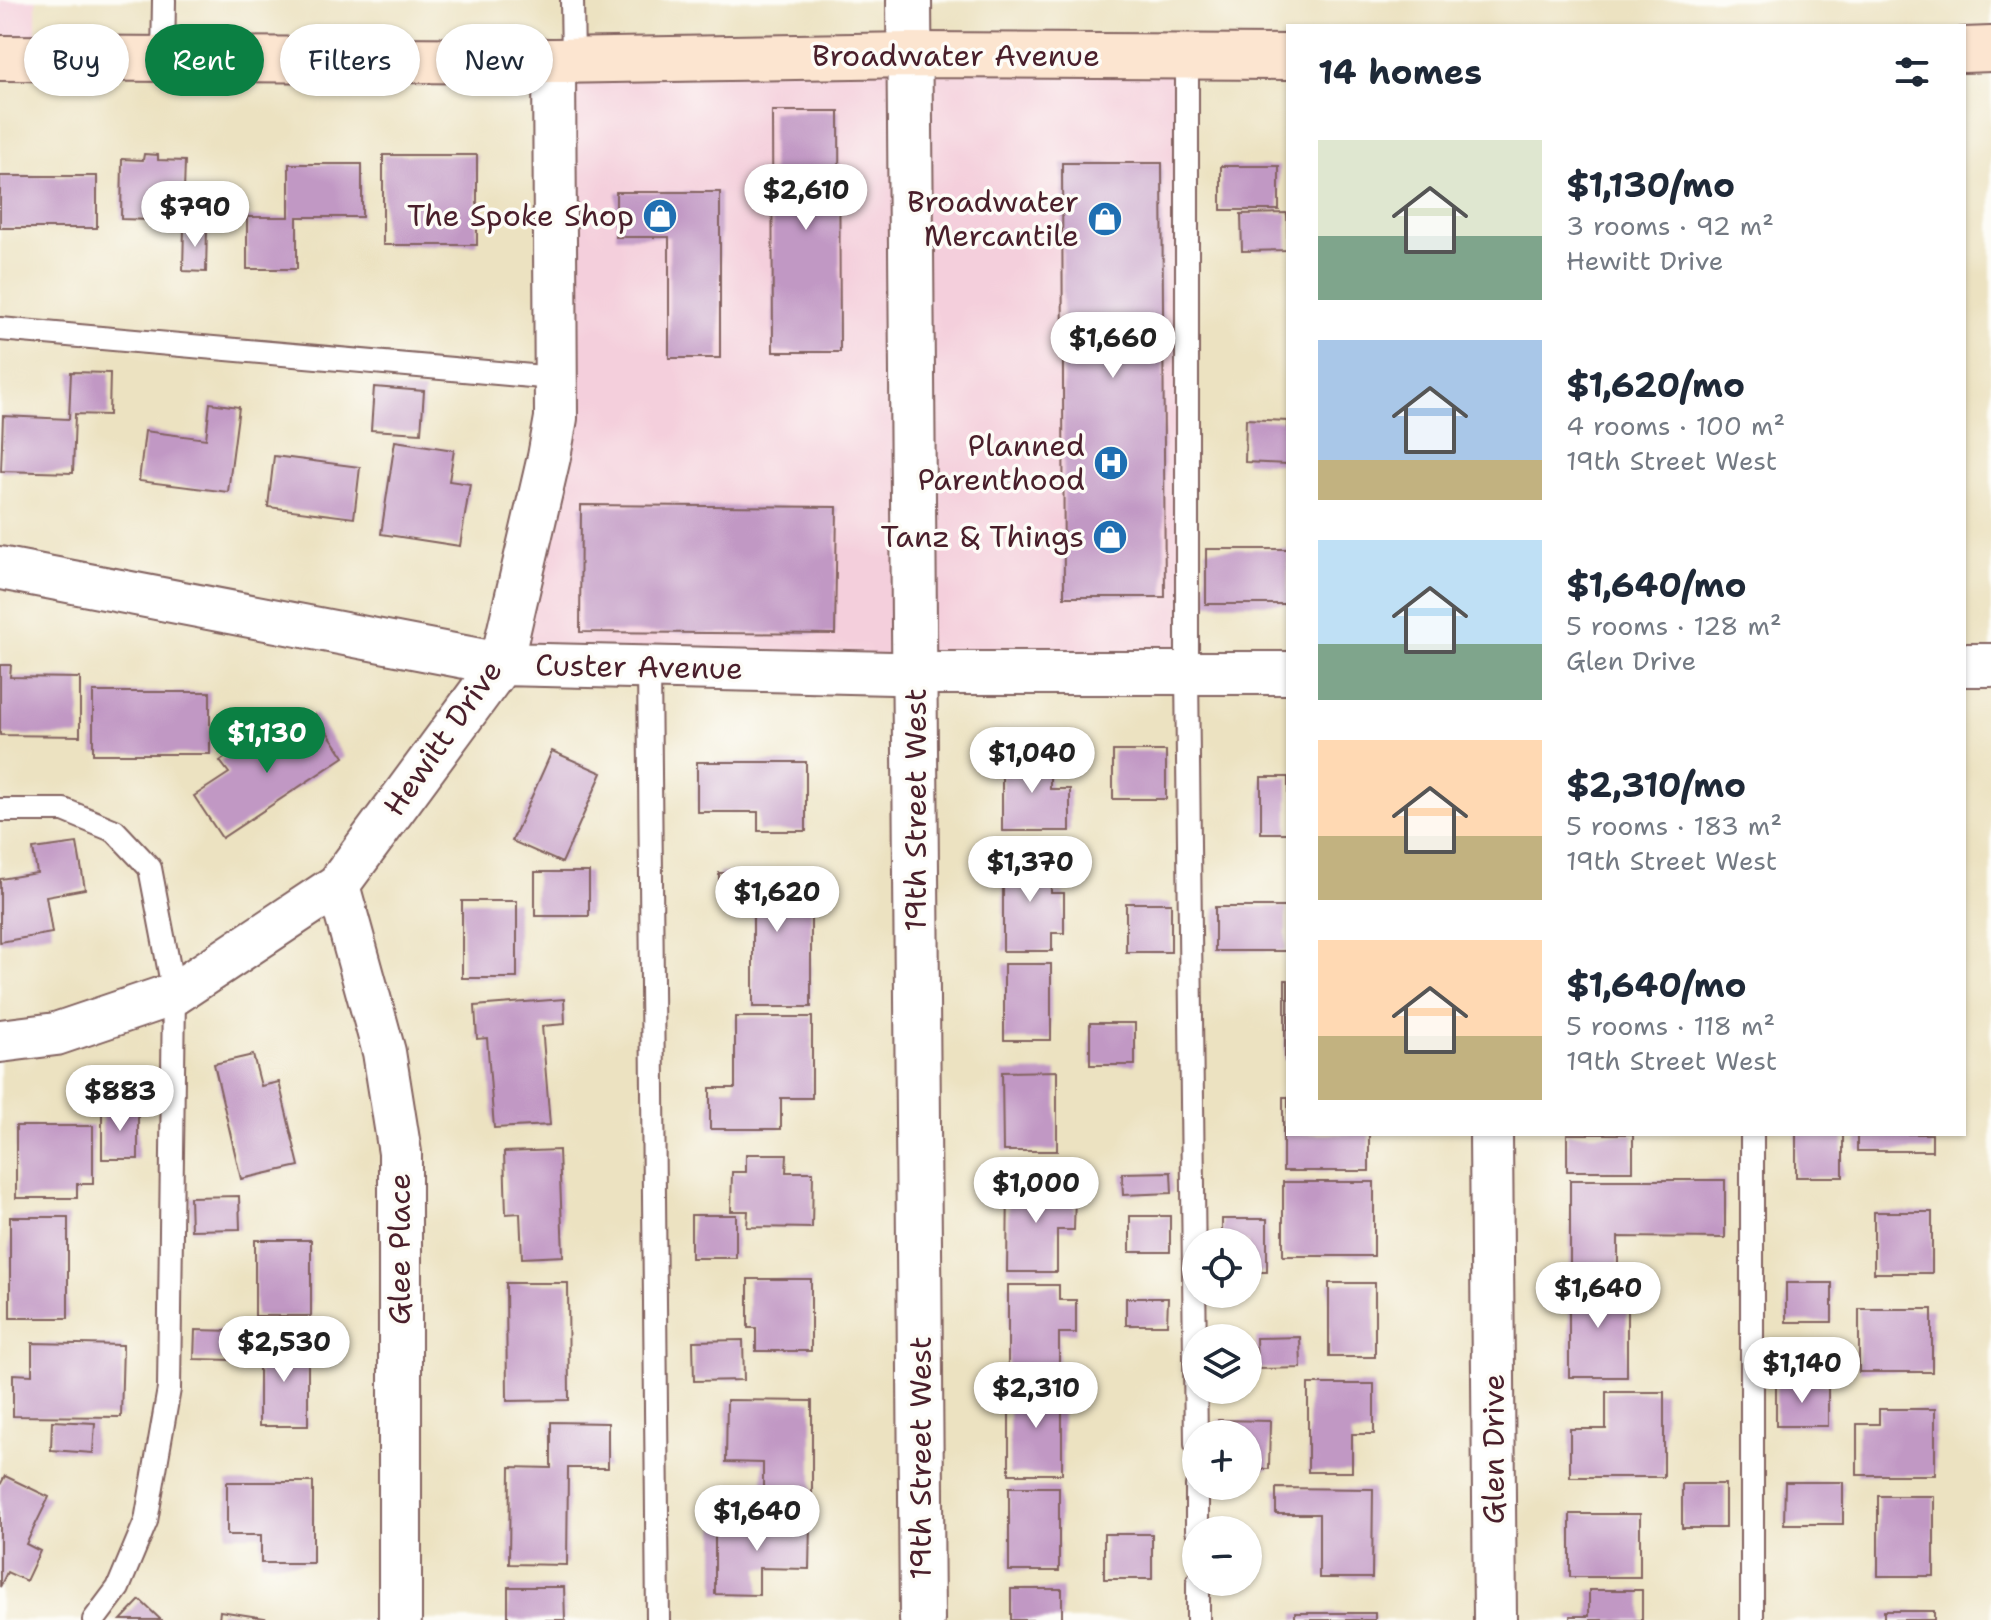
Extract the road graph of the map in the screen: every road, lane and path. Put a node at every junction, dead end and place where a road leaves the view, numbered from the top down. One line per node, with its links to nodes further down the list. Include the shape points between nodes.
1 (164, 0): 4 (lane)
2 (572, 0): 13 (lane)
3 (909, 0): 7 (street, 19th Street West)
4 (164, 24)
5 (1991, 49): 6 (main road)
6 (1966, 50)
7 (910, 55): 8 (main road, Broadwater Avenue); 13 (main road, Broadwater Avenue); 21 (street, 19th Street West)
8 (1187, 55): 9 (main road, Broadwater Avenue); 22 (lane)
9 (1286, 57)
10 (0, 58): 11 (main road, Broadwater Avenue)
11 (145, 58)
12 (264, 59): 13 (main road, Broadwater Avenue)
13 (563, 60): 15 (street, Hewitt Drive)
14 (0, 329): 15 (lane)
15 (554, 378): 17 (street, Hewitt Drive, via 556,418 549,457)
16 (0, 568): 17 (street, Custer Avenue)
17 (501, 664): 20 (street, Custer Avenue); 25 (street, Hewitt Drive)
18 (1966, 665): 19 (street)
19 (1991, 665)
20 (649, 667): 21 (street, Custer Avenue); 34 (lane)
21 (914, 673): 22 (street, Custer Avenue); 35 (street, 19th Street West)
22 (1187, 673): 23 (street, Custer Avenue); 30 (lane)
23 (1286, 673)
24 (0, 810): 26 (lane, via 64,810 115,831 150,868)
25 (338, 885): 26 (street, Hewitt Drive); 33 (street, Glee Place, via 384,1052 400,1153)
26 (174, 994): 27 (street, Hewitt Drive, via 56,1034); 32 (lane, via 169,1389 146,1521 118,1588)
27 (0, 1041)
28 (1491, 1136): 37 (street, Glen Drive)
29 (1752, 1136): 38 (lane)
30 (1196, 1420)
31 (1198, 1596): 36 (lane)
32 (94, 1620)
33 (400, 1620)
34 (658, 1620)
35 (922, 1620)
36 (1198, 1620)
37 (1495, 1620)
38 (1752, 1620)

